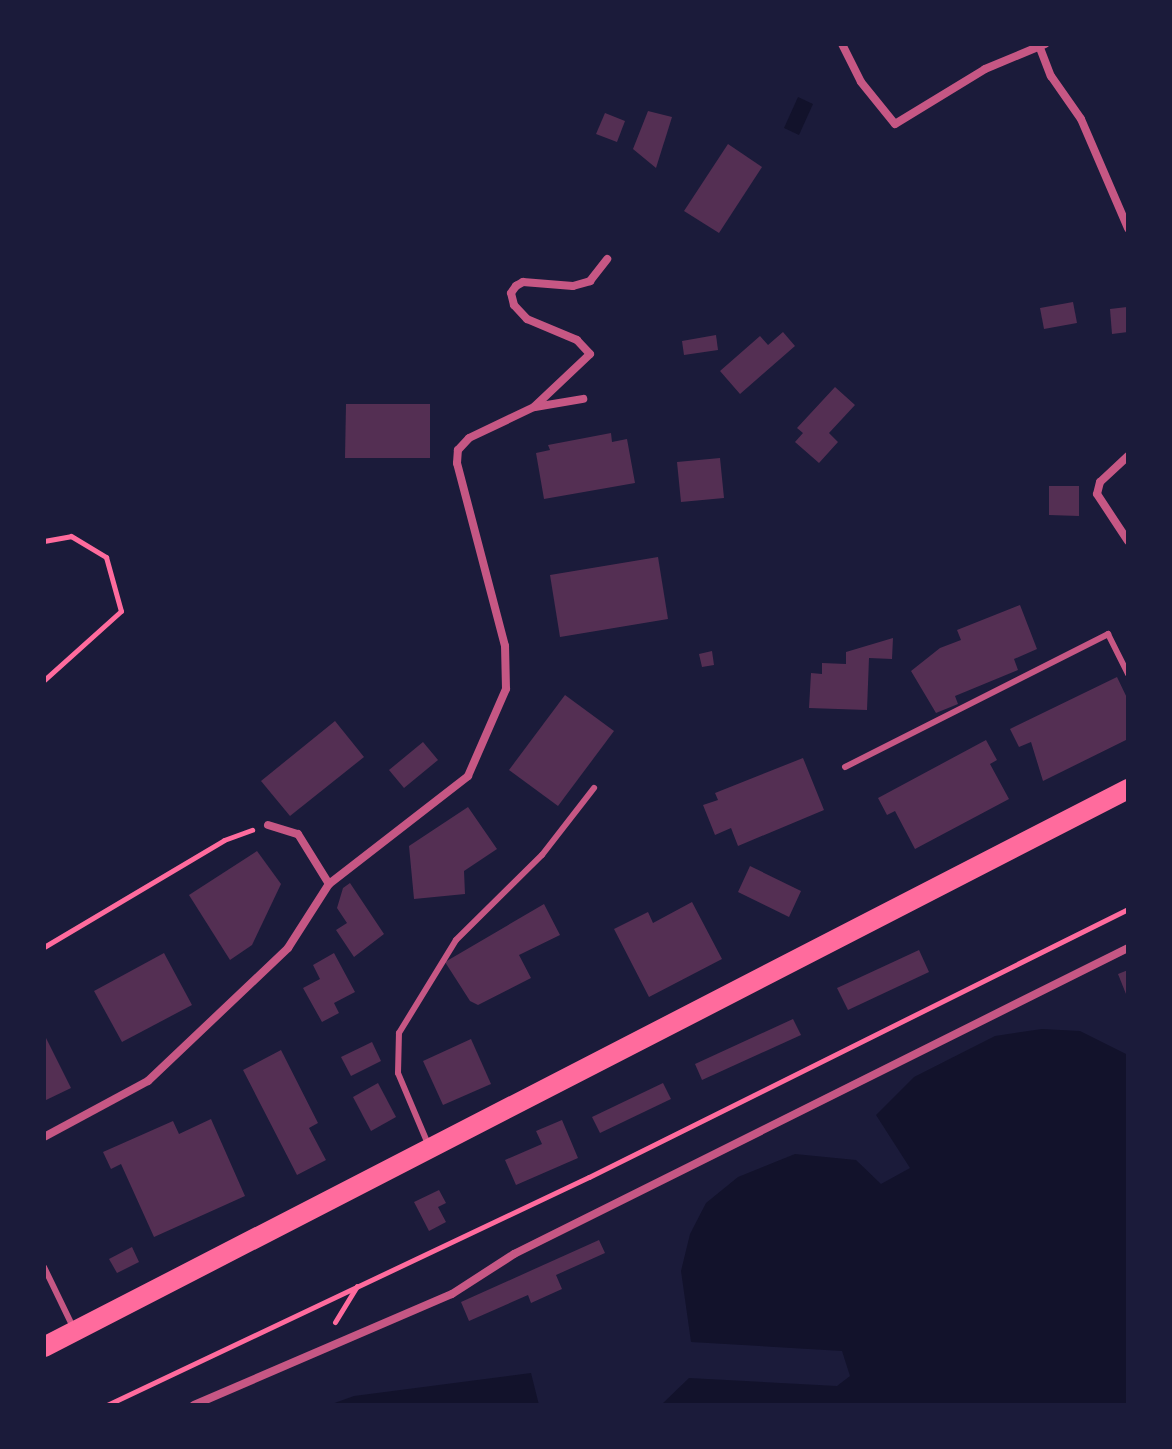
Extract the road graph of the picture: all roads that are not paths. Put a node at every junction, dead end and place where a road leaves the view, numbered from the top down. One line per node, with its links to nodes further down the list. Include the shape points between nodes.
1 (842, 44): 2 (street, via 861,82 895,124 985,69)
2 (1042, 46): 3 (street, via 1051,76 1081,119)
3 (1128, 228)
4 (607, 259): 6 (street, via 590,281 573,286 523,282 511,293 527,319 577,340 590,354)
5 (583, 399): 6 (street)
6 (534, 407): 14 (street, via 469,438 457,457 505,646 506,689 500,703 468,776)
7 (1128, 456): 8 (street, via 1100,482 1097,494)
8 (1128, 541)
9 (1128, 674): 10 (lane, via 1108,634)
10 (845, 767)
11 (594, 788): 17 (lane, via 542,855 456,940 399,1033 398,1073)
12 (1128, 789): 17 (main road)
13 (268, 825): 14 (street, via 298,834)
14 (329, 884): 16 (street, via 288,948 224,1014 148,1081)
15 (1128, 948): 21 (street, via 514,1254 452,1294)
16 (44, 1137)
17 (431, 1151): 19 (main road)
18 (44, 1267): 19 (lane)
19 (75, 1330): 20 (main road)
20 (44, 1347)
21 (194, 1405)

